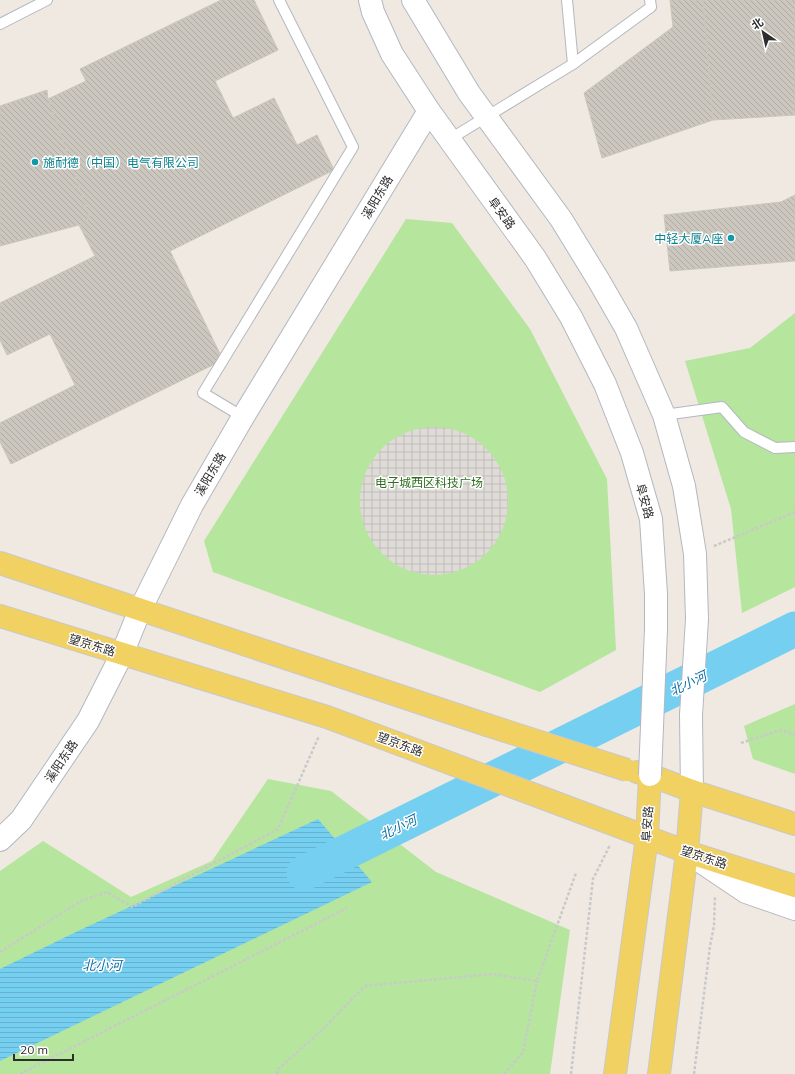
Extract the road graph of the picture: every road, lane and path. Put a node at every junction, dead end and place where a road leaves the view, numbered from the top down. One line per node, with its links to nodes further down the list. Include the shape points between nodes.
1 (47, 0): 7 (lane)
2 (279, 0): 13 (lane, via 353,147 203,393)
3 (370, 0): 9 (main road, 阜安路, via 392,54)
4 (414, 0): 10 (main road)
5 (567, 0): 8 (lane)
6 (650, 0): 8 (lane, via 651,7)
7 (0, 24)
8 (573, 64): 10 (lane)
9 (429, 111): 11 (main road, 阜安路); 13 (main road, 溪阳东路)
10 (487, 118): 11 (lane); 12 (main road, via 560,219 599,281 626,328)
11 (450, 140): 24 (main road, 阜安路, bridge, via 535,258 571,317 604,384 632,452 651,519 656,594)
12 (664, 415): 14 (lane, via 722,407 744,432 775,448); 16 (main road, via 684,486)
13 (243, 417): 18 (main road, 溪阳东路, via 192,505)
14 (795, 447)
15 (795, 512): 16 (path)
16 (695, 554): 25 (main road, bridge, via 697,619 691,716)
17 (0, 563): 18 (main road)
18 (140, 610): 20 (main road, 溪阳东路); 24 (main road, bridge, via 627,770)
19 (0, 616): 20 (main road, 望京东路)
20 (122, 654): 21 (main road, 望京东路); 29 (main road, 溪阳东路, via 88,721 21,820)
21 (327, 717): 27 (main road, 望京东路); 36 (path, via 278,829 132,908 107,892 81,901)
22 (795, 735): 23 (path, via 780,730)
23 (742, 743)
24 (650, 775): 25 (main road); 28 (main road, 阜安路)
25 (692, 791): 26 (main road); 30 (main road)
26 (795, 824)
27 (619, 826): 28 (main road, 望京东路); 41 (path, via 593,879)
28 (647, 836): 30 (main road, 望京东路); 42 (main road, 阜安路)
29 (0, 840)
30 (687, 852): 31 (main road); 33 (main road, 望京东路); 43 (main road)
31 (716, 872): 35 (main road, via 746,892); 44 (path, via 714,926)
32 (576, 873): 37 (path)
33 (795, 886)
34 (347, 908): 38 (path)
35 (795, 909)
36 (0, 952)
37 (537, 981): 39 (path, via 491,974 364,986 320,1032 277,1070); 40 (path, via 523,1052)
38 (20, 1074)
39 (277, 1074)
40 (504, 1074)
41 (572, 1074)
42 (615, 1074)
43 (659, 1074)
44 (694, 1074)

